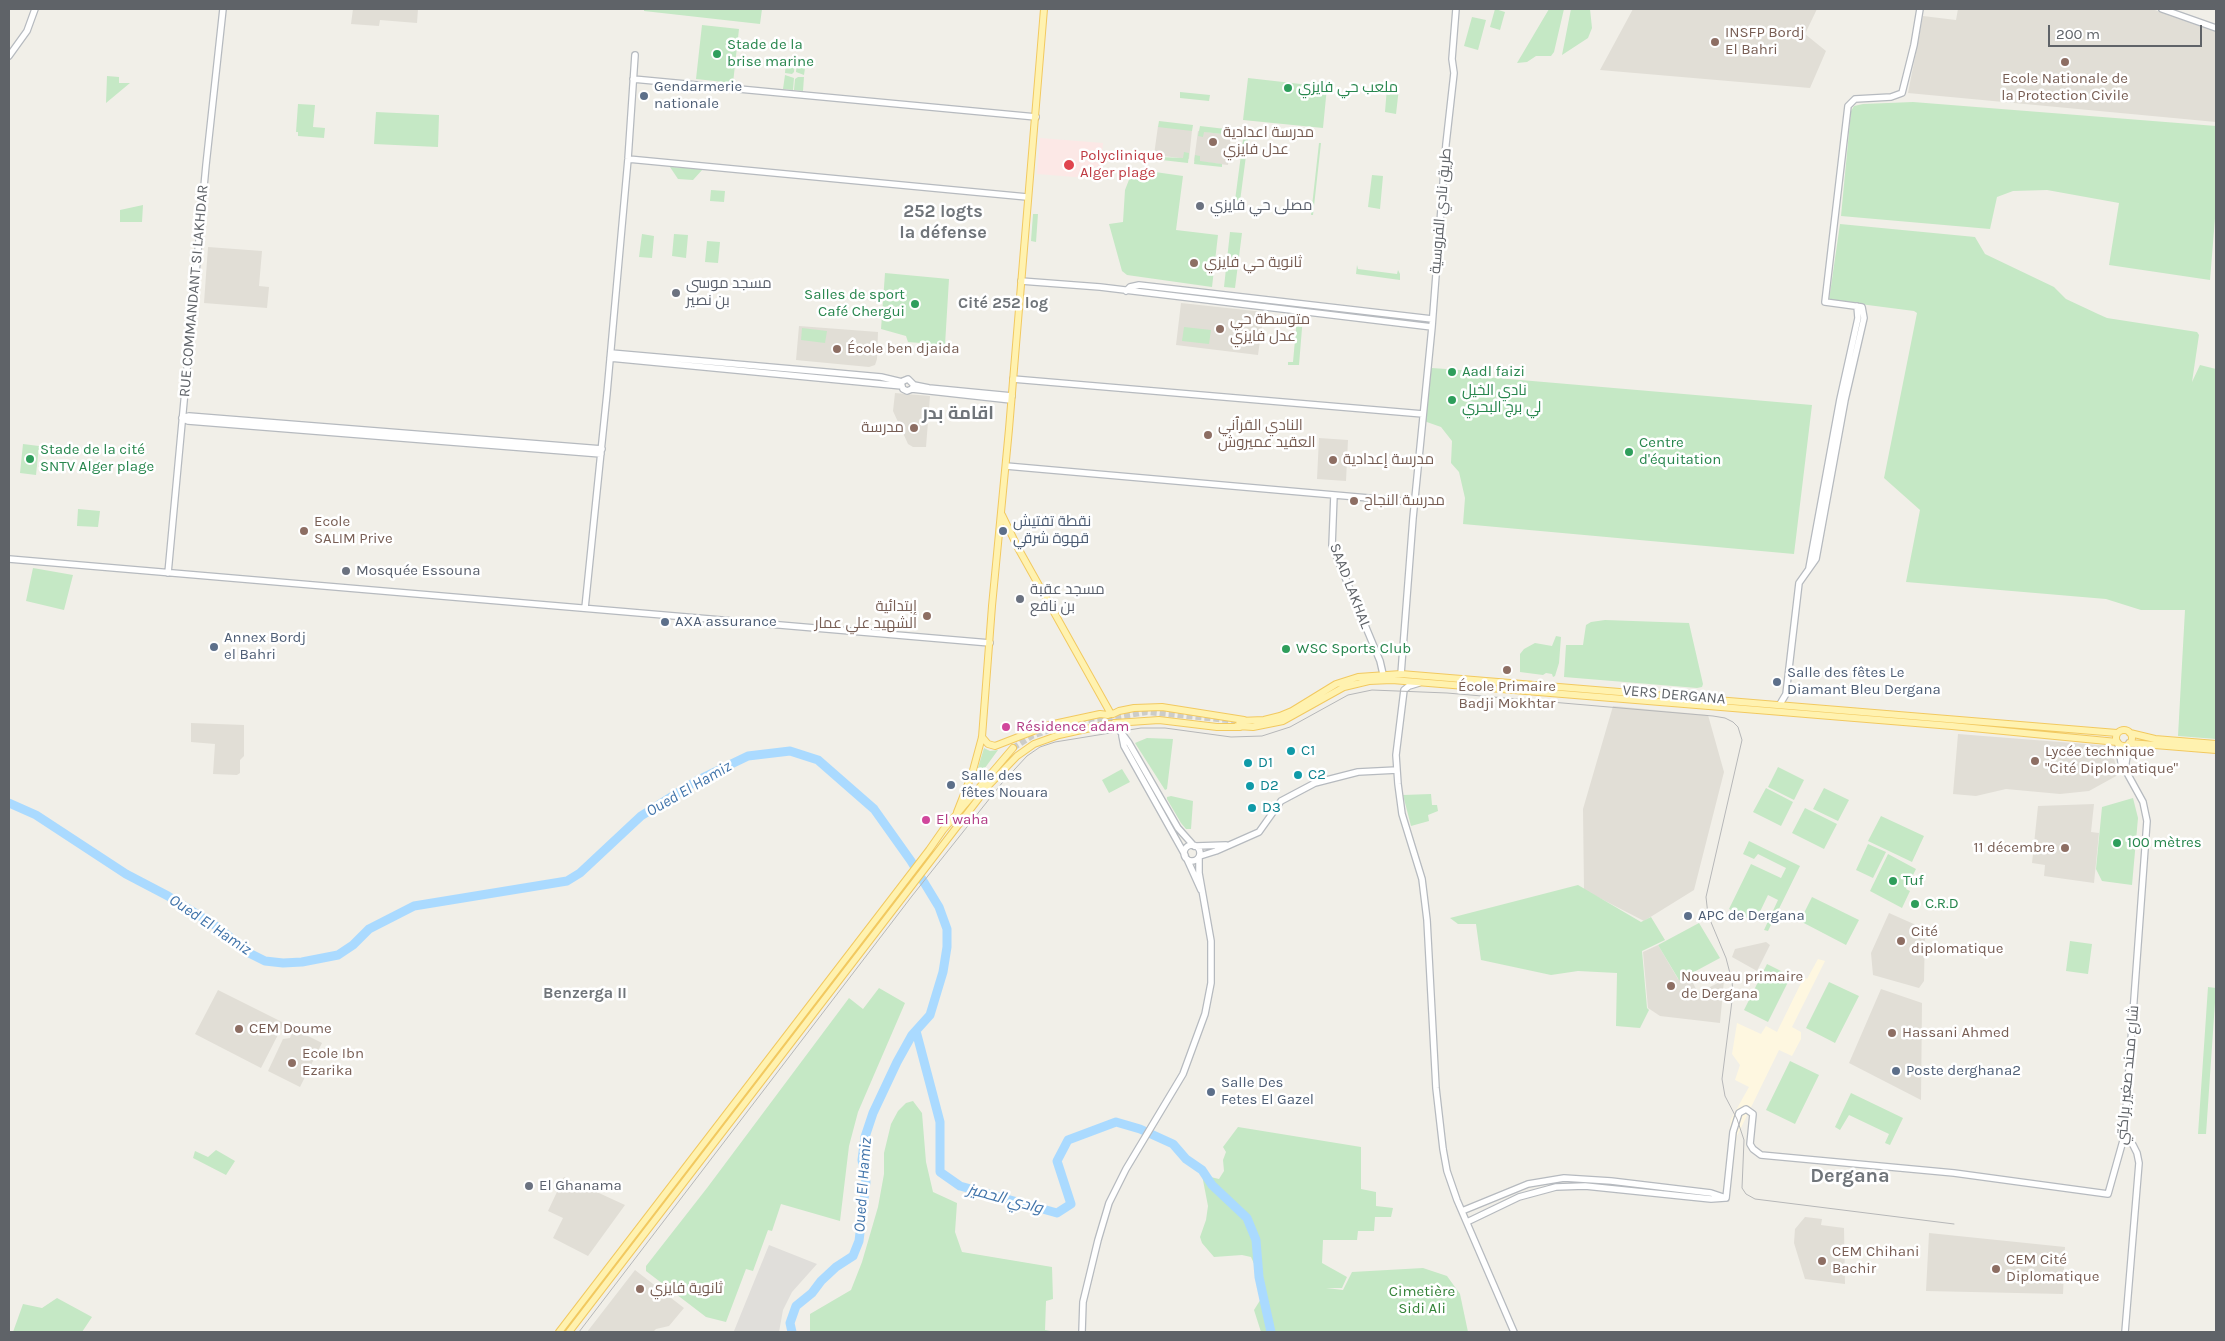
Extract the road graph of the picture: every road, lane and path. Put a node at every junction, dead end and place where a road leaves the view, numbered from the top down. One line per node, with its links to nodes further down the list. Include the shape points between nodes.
1 (35, 9): 9 (main road, via 27,31)
2 (223, 9): 24 (main road, RUE COMMANDANT SI LAKHDAR)
3 (1044, 9): 11 (main road)
4 (1456, 9): 16 (main road, طريق نادي الفروسية, via 1454,72)
5 (1920, 9): 45 (main road, via 1902,93 1891,97 1855,99 1848,106 1825,302 1860,306 1864,318 1845,400 1816,559 1799,583)
6 (2162, 9): 7 (main road)
7 (2216, 28)
8 (634, 55): 10 (main road)
9 (9, 56)
10 (634, 79): 11 (main road); 12 (main road)
11 (1036, 117): 13 (main road)
12 (628, 158): 13 (main road); 18 (main road)
13 (1027, 197): 14 (main road)
14 (1021, 281): 15 (main road); 19 (main road)
15 (1126, 291): 16 (main road, via 1140,285); 17 (main road)
16 (1432, 319): 17 (main road, طريق نادي الفروسية)
17 (1432, 327): 23 (main road, طريق نادي الفروسية)
18 (610, 356): 20 (main road, via 882,377); 25 (main road)
19 (1013, 379): 22 (main road); 23 (main road)
20 (902, 384): 21 (main road, via 907,391); 21 (main road, via 908,379)
21 (913, 387): 22 (main road)
22 (1011, 398): 26 (main road)
23 (1423, 414): 28 (main road, طريق نادي الفروسية)
24 (182, 418): 25 (main road, via 189,416); 35 (main road, RUE COMMANDANT SI LAKHDAR)
25 (602, 452): 36 (main road)
26 (1006, 466): 27 (main road); 29 (main road)
27 (1334, 495): 28 (main road); 38 (main road, SAAD LAKHAL, via 1332,546)
28 (1414, 502): 39 (main road, طريق نادي الفروسية)
29 (1001, 514): 30 (main road); 33 (main road)
30 (1000, 526): 31 (main road); 32 (main road)
31 (1010, 539): 32 (main road, via 1004,538); 33 (main road)
32 (997, 546): 37 (main road)
33 (1018, 548): 47 (main road)
34 (9, 559): 35 (main road)
35 (168, 573): 36 (main road)
36 (585, 608): 37 (main road)
37 (990, 643): 61 (main road)
38 (1383, 674): 39 (main road, VERS DERGANA); 56 (main road, VERS DERGANA, via 1345,680 1292,711)
39 (1401, 674): 42 (main road, VERS DERGANA)
40 (1392, 680): 41 (main road); 44 (main road); 56 (main road, via 1355,683 1330,694 1296,716 1276,723)
41 (1424, 682): 42 (main road); 44 (main road)
42 (1524, 686): 43 (main road, VERS DERGANA); 46 (main road)
43 (1594, 688): 46 (main road); 48 (main road, VERS DERGANA)
44 (1404, 690): 66 (main road, via 1398,726)
45 (1786, 694): 48 (main road); 49 (main road)
46 (1592, 696): 62 (main road)
47 (1103, 702): 50 (main road); 50 (main road); 51 (main road)
48 (1780, 704): 49 (main road, VERS DERGANA)
49 (1791, 705): 58 (main road, VERS DERGANA)
50 (1114, 713): 51 (main road); 53 (main road, via 1106,719); 54 (main road, via 1120,714); 56 (main road, via 1162,708)
51 (1100, 714): 52 (main road)
52 (1090, 716): 57 (main road, via 1094,723); 60 (main road)
53 (1113, 723): 54 (main road); 57 (main road); 68 (main road)
54 (1124, 723): 56 (main road, via 1159,720 1217,727)
55 (1238, 724): 56 (main road, VERS DERGANA)
56 (1253, 724)
57 (1090, 728): 70 (main road, via 1059,734 1025,750 989,785)
58 (2118, 733): 59 (main road, via 2123,730); 62 (main road)
59 (2130, 733): 63 (main road); 64 (main road, via 2155,739)
60 (1022, 736): 61 (main road, via 994,746); 69 (main road, via 996,760)
61 (982, 737): 69 (main road)
62 (2118, 742): 63 (main road); 67 (main road, شارع محند صغير براكتي)
63 (2129, 743): 65 (main road); 67 (main road)
64 (2216, 744)
65 (2216, 750)
66 (1397, 770): 71 (main road, via 1358,772 1316,783 1281,801 1258,832); 82 (main road, via 1402,814 1422,879 1427,920 1436,1088 1443,1149 1447,1172)
67 (2125, 771): 76 (main road, شارع محند صغير براكتي, via 2143,802 2147,821)
68 (1146, 779): 72 (main road, via 1178,828); 73 (main road)
69 (957, 812): 70 (main road, via 1015,748); 84 (main road)
70 (966, 816): 85 (main road)
71 (1231, 844): 72 (main road); 74 (main road)
72 (1195, 846): 73 (main road, via 1186,849); 74 (main road, via 1199,849)
73 (1186, 857): 74 (main road, via 1193,861); 75 (main road)
74 (1199, 857): 75 (main road)
75 (1204, 896): 90 (main road, via 1211,941 1211,983 1205,1014 1183,1074 1126,1169 1110,1203 1083,1302)
76 (2124, 1136): 80 (main road, شارع محند صغير براكتي, via 2108,1194 1920,1169 1761,1155 1750,1144 1753,1114 1746,1109 1739,1113 1733,1132); 92 (main road, via 2133,1145 2138,1163)
77 (1622, 1182): 78 (main road); 79 (main road, via 1556,1179 1528,1184); 80 (main road, via 1715,1193)
78 (1620, 1189): 80 (main road); 81 (main road, via 1556,1187)
79 (1501, 1195): 81 (main road); 82 (main road)
80 (1726, 1198)
81 (1504, 1204): 83 (main road)
82 (1462, 1211): 83 (main road)
83 (1467, 1222): 91 (main road)
84 (604, 1273): 85 (main road); 86 (main road)
85 (611, 1278): 87 (main road)
86 (597, 1282): 87 (main road); 88 (main road)
87 (603, 1287): 89 (main road)
88 (558, 1332)
89 (569, 1332)
90 (1082, 1332)
91 (1514, 1332)
92 (2125, 1332)

